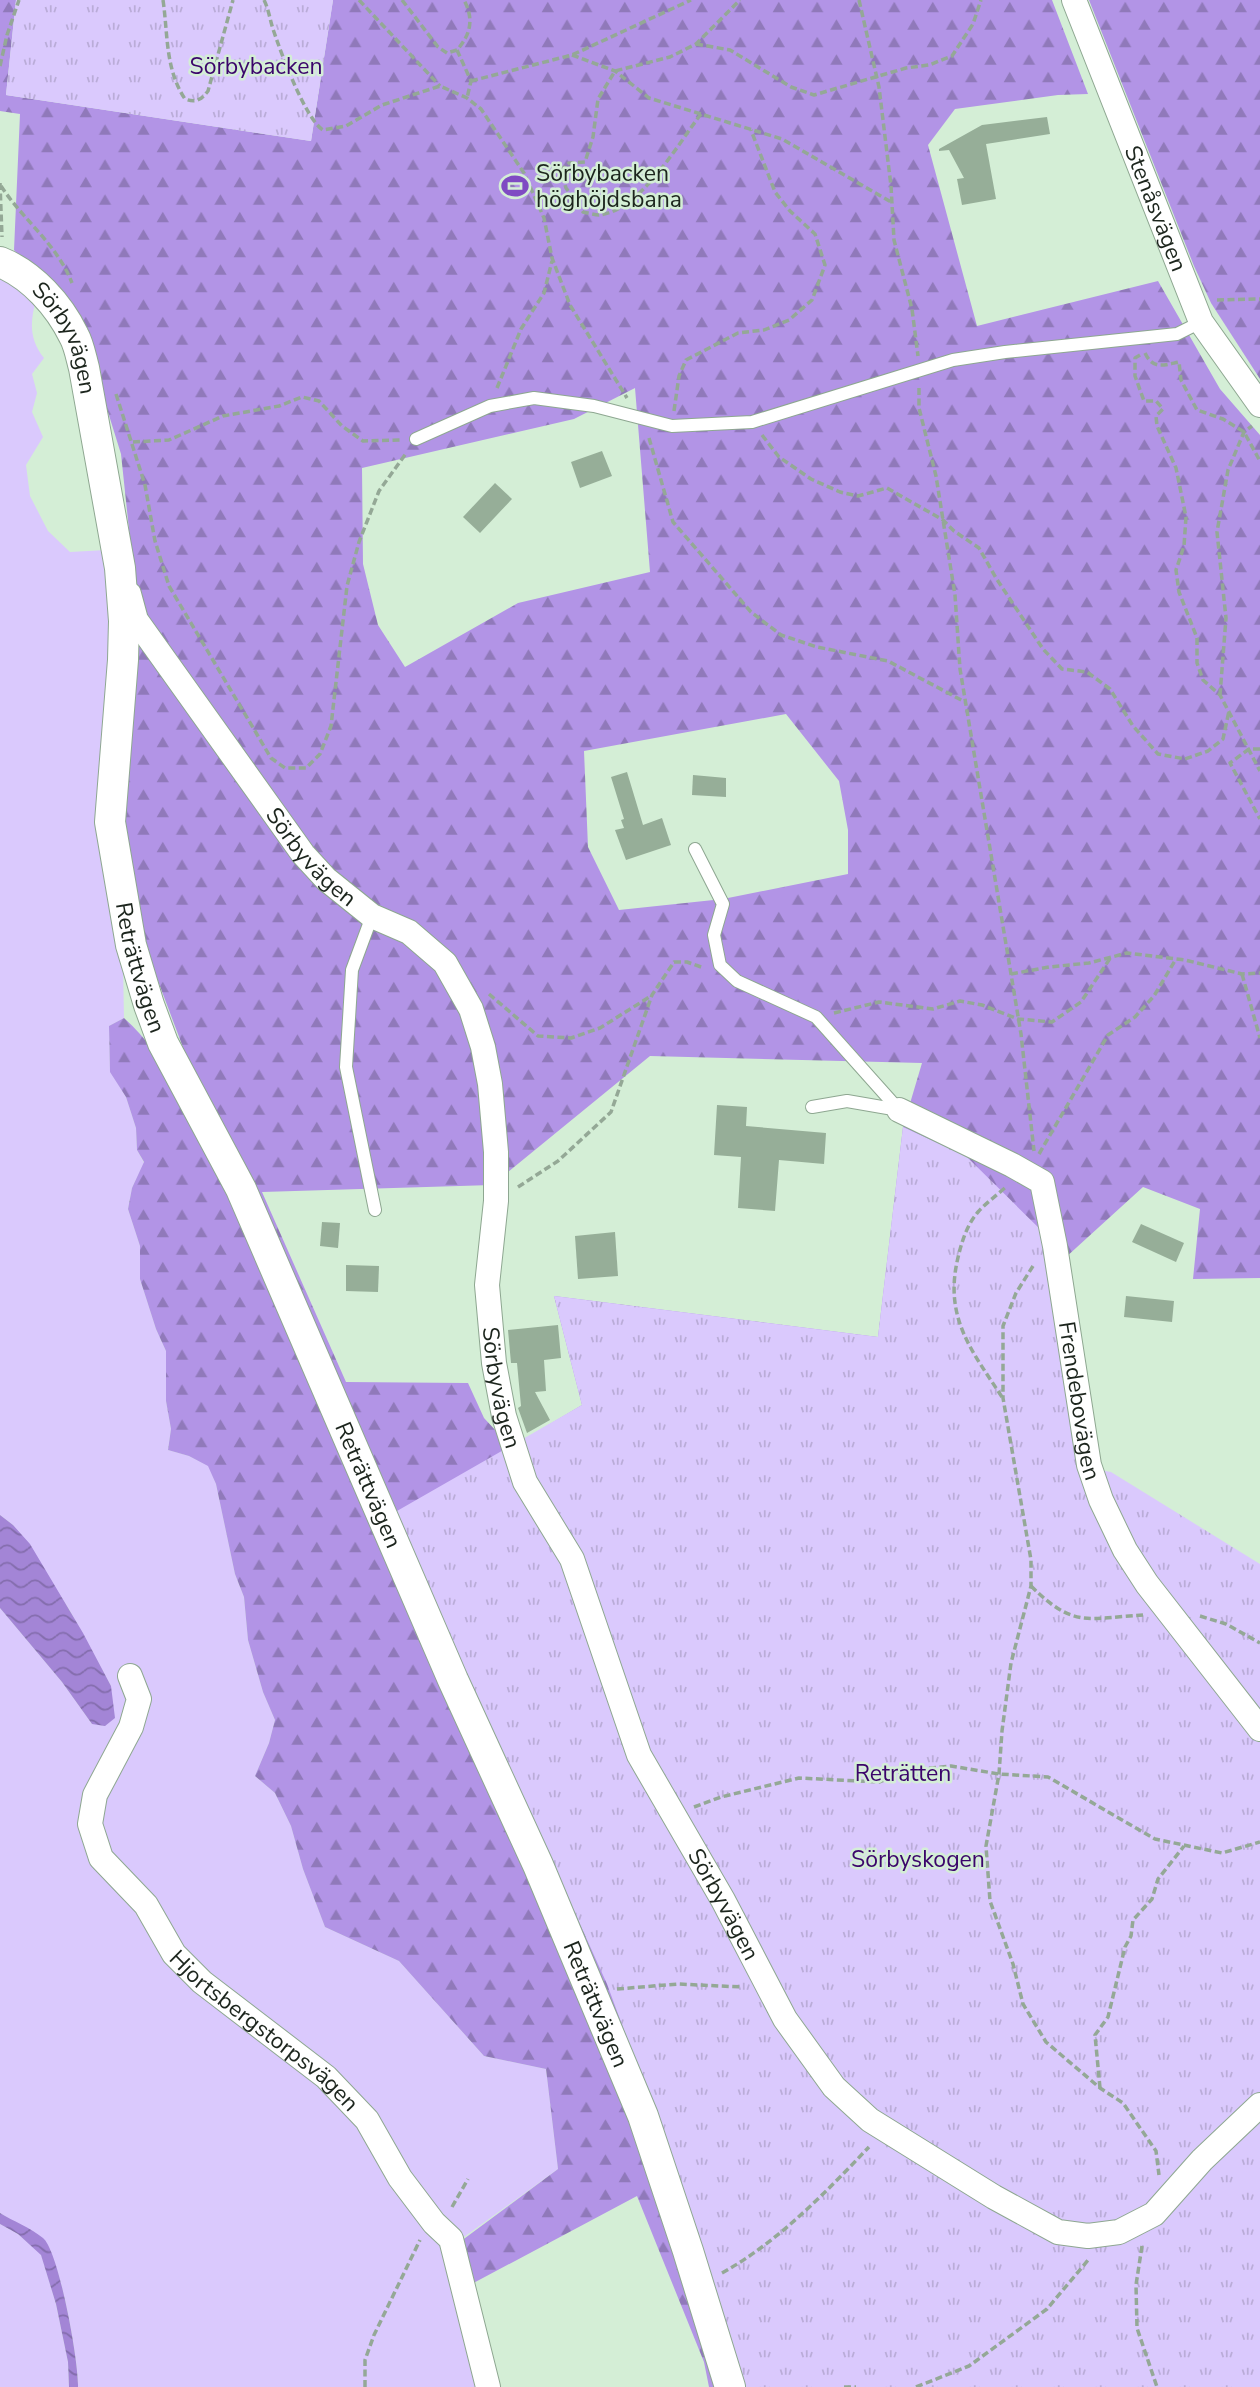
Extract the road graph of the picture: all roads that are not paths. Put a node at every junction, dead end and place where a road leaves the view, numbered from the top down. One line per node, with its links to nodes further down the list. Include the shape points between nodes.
1 (1074, 0): 3 (street, Stenåsvägen)
2 (1, 255): 6 (street, Sörbyvägen, via 37,286 75,336)
3 (1197, 311): 4 (street, Stenåsvägen); 5 (lane, via 1177,334 953,360 752,422 672,426 594,406 534,398 490,406)
4 (1260, 405)
5 (416, 439)
6 (120, 568): 8 (street, Sörbyvägen, via 136,620 279,823 326,879); 16 (street, Reträttvägen, via 123,660 110,822 131,945 149,1006 163,1043 241,1189 538,1865 643,2116)
7 (695, 849): 10 (lane, via 723,904 713,935 720,965 737,981 816,1017)
8 (372, 916): 11 (lane, via 352,970 346,1067); 14 (street, Sörbyvägen, via 409,932 445,962 471,1009 483,1047 496,1152 487,1285 494,1363 526,1482 572,1559 639,1755 723,1900 785,2020 834,2087 870,2120 994,2197 1058,2232 1088,2236 1119,2232 1154,2214)
9 (813, 1107): 10 (lane, via 847,1101)
10 (899, 1110): 13 (street, Frendebovägen, via 1042,1182 1089,1465 1101,1500 1147,1584)
11 (375, 1210)
12 (130, 1675): 15 (street, Hjortsbergstorpsvägen, via 139,1699 131,1727 95,1794 90,1824 101,1858 146,1905 174,1954 202,1982 327,2077 367,2120 400,2178 451,2239)
13 (1260, 1729)
14 (1260, 2105)
15 (488, 2387)
16 (730, 2387)

